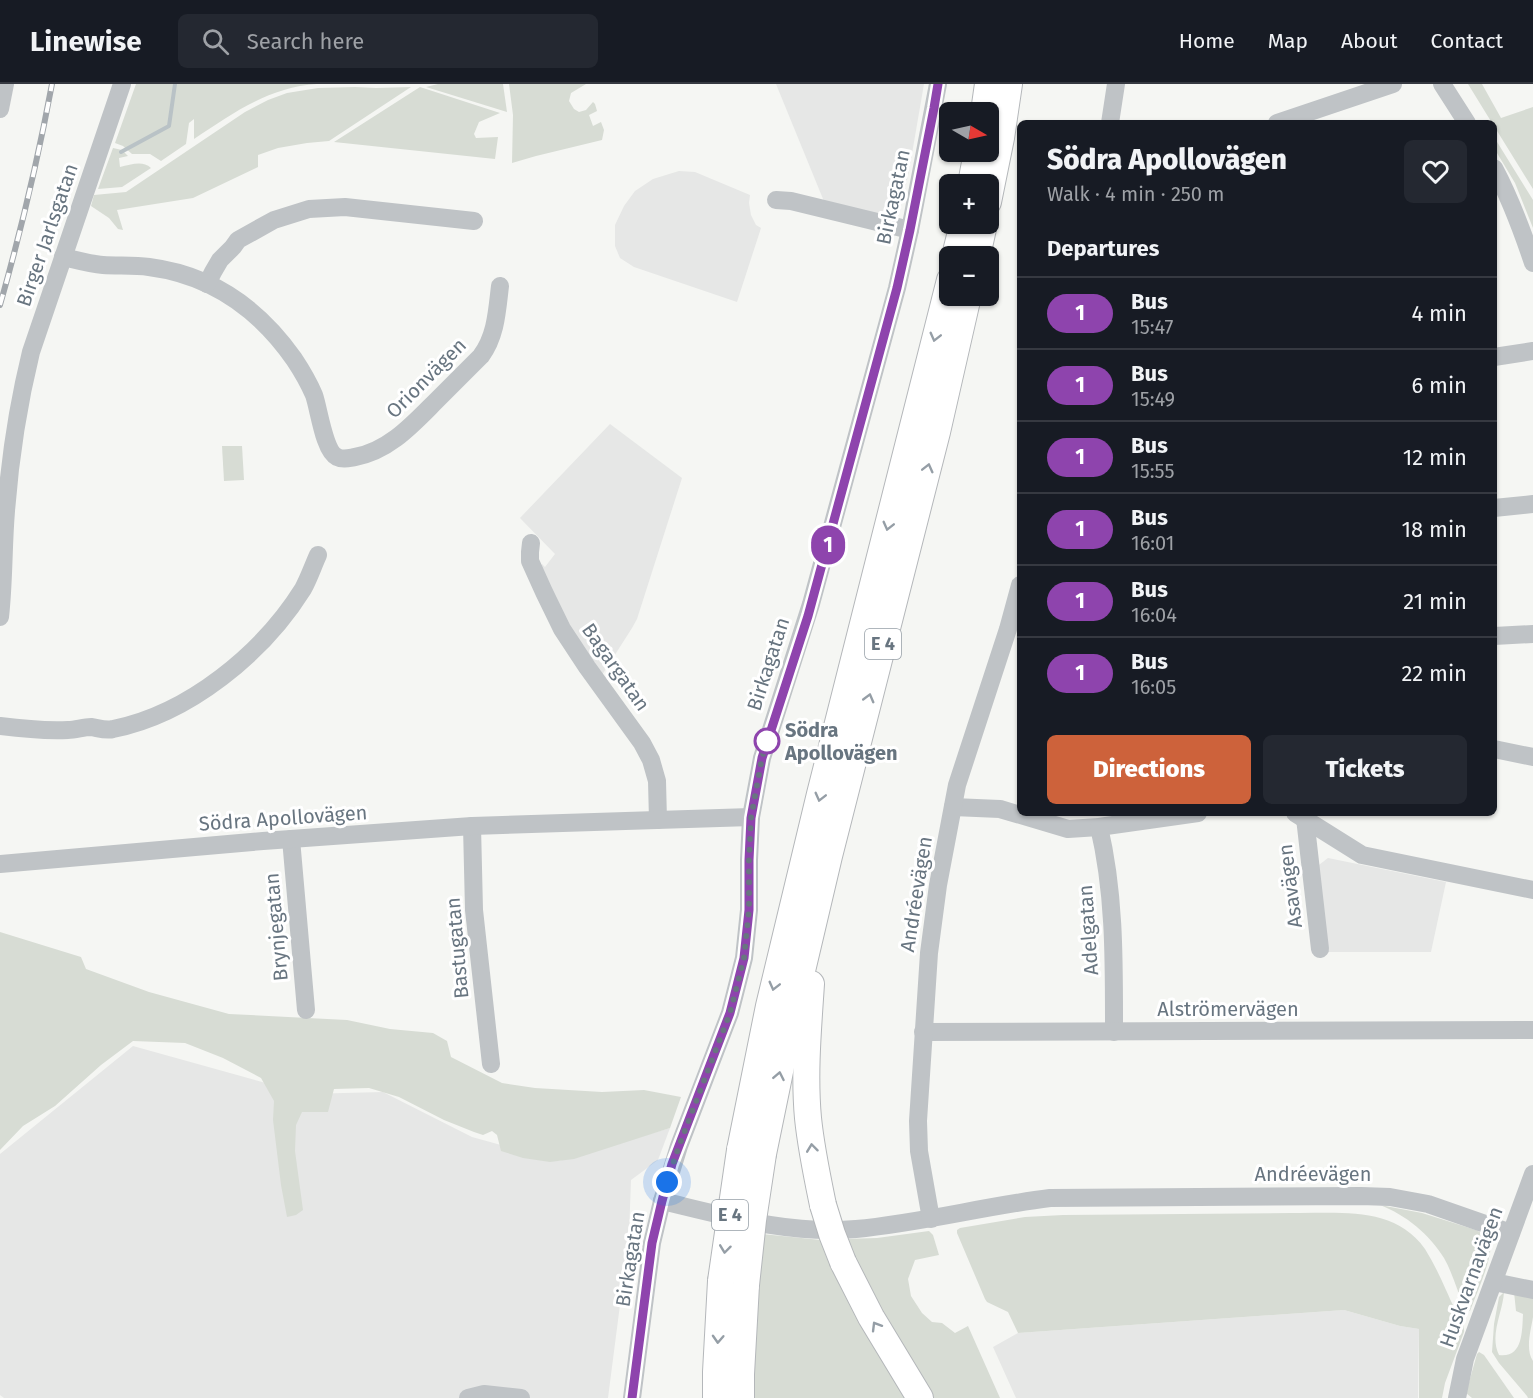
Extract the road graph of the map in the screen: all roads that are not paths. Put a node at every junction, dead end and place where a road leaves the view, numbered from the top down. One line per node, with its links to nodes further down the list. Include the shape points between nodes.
1 (5, 84): 10 (street)
2 (122, 84): 19 (street, Birger Jarlsgatan)
3 (938, 84): 18 (street, Birkagatan)
4 (988, 84): 9 (highway)
5 (1009, 84): 14 (highway)
6 (1116, 84): 11 (street)
7 (1393, 84): 12 (street)
8 (1442, 84): 13 (street)
9 (985, 102)
10 (0, 109)
11 (1110, 120)
12 (1286, 120)
13 (1465, 120)
14 (994, 174)
15 (1497, 174): 20 (street)
16 (776, 200): 18 (street)
17 (474, 221): 21 (street, via 345,207 309,209 273,220 238,240 220,260)
18 (910, 230): 44 (street, Birkagatan, via 811,604 764,749)
19 (63, 257): 21 (street, via 101,265 170,271); 32 (street, Birger Jarlsgatan, via 31,352 19,407 9,475)
20 (1533, 263)
21 (207, 284): 22 (street, Orionvägen, via 250,310 281,341 308,379 329,450 345,459 372,453 392,441 481,356 493,333)
22 (500, 286)
23 (943, 306): 58 (highway, E 4, one-way to 58, via 771,995)
24 (966, 306): 49 (highway, E 4, one-way to 24)
25 (1533, 351): 26 (street)
26 (1497, 357)
27 (1533, 504): 28 (street)
28 (1497, 507)
29 (531, 543): 45 (street, Bagargatan, via 530,561 562,629 651,760 657,781)
30 (318, 555): 36 (street, via 304,586 275,627 241,662 191,698 139,722 110,730)
31 (1017, 608): 33 (street, Andréevägen)
32 (0, 617)
33 (1014, 631): 39 (street, Andréevägen, via 957,785)
34 (1533, 633): 35 (street)
35 (1497, 636)
36 (0, 726)
37 (1497, 750): 38 (street)
38 (1533, 757)
39 (953, 807): 40 (street, via 1000,809); 55 (street, Andréevägen, via 938,885)
40 (1017, 814)
41 (1024, 816): 47 (street, via 1068,829)
42 (1177, 816): 47 (street)
43 (1300, 816): 51 (street, via 1362,855); 52 (street, Asavägen)
44 (751, 818): 45 (street, Södra Apollovägen); 60 (street, Birkagatan, via 744,958 730,1013)
45 (658, 820): 46 (street, Södra Apollovägen)
46 (472, 826): 48 (street, Södra Apollovägen); 57 (street, Bastugatan, via 474,910)
47 (1099, 827): 56 (street, Adelgatan, via 1106,855 1114,953)
48 (291, 839): 50 (street, Södra Apollovägen); 53 (street, Brynjegatan)
49 (828, 856): 58 (highway, E 4, one-way to 49, via 792,1013); 71 (highway, one-way to 49, bridge, via 843,1262 823,1205 814,1162 807,1064 812,968)
50 (0, 864)
51 (1533, 890)
52 (1320, 949)
53 (306, 1011)
54 (1533, 1030): 56 (street, Alströmervägen)
55 (923, 1032): 56 (street, Alströmervägen); 61 (street, Andréevägen, via 919,1151)
56 (1114, 1032)
57 (491, 1064)
58 (752, 1152): 64 (highway, E 4, bridge, via 753,1220)
59 (1533, 1174): 62 (street, Huskvarnavägen)
60 (662, 1201): 61 (street, Andréevägen, via 774,1226 809,1229 854,1229); 68 (street, Birkagatan, via 652,1243)
61 (931, 1219): 62 (street, Andréevägen, via 1050,1198 1361,1196 1428,1204)
62 (1511, 1233): 63 (street, Huskvarnavägen)
63 (1494, 1282): 65 (street); 72 (street, Huskvarnavägen, via 1465,1359)
64 (733, 1283): 69 (highway, E 4, one-way to 69, via 716,1372); 70 (highway, E 4)
65 (1533, 1290)
66 (468, 1398): 67 (street, via 484,1394)
67 (521, 1398)
68 (632, 1398)
69 (716, 1398)
70 (741, 1398)
71 (920, 1398)
72 (1457, 1398)

